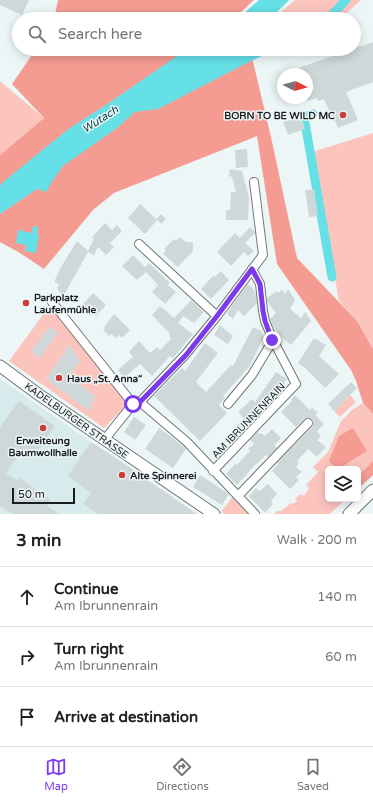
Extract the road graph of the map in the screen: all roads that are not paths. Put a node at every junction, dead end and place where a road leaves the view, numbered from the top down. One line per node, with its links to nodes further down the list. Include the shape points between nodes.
1 (254, 182): 3 (street, via 263,254)
2 (139, 244): 5 (street)
3 (252, 269): 5 (street); 6 (street, AM IBRUNNENRAIN, via 260,284 265,321)
4 (52, 302): 8 (street)
5 (217, 316): 8 (street, via 186,355)
6 (272, 340): 9 (street, via 252,375); 12 (street, AM IBRUNNENRAIN, via 296,384)
7 (0, 366): 11 (main road, KADELBURGER STRASSE)
8 (136, 403): 11 (street); 12 (street, via 187,442)
9 (228, 404)
10 (308, 423): 14 (street)
11 (106, 440): 15 (main road, KADELBURGER STRASSE)
12 (214, 471): 14 (street)
13 (373, 490): 17 (main road)
14 (238, 496): 16 (street)
15 (214, 514)
16 (255, 514)
17 (349, 514)

